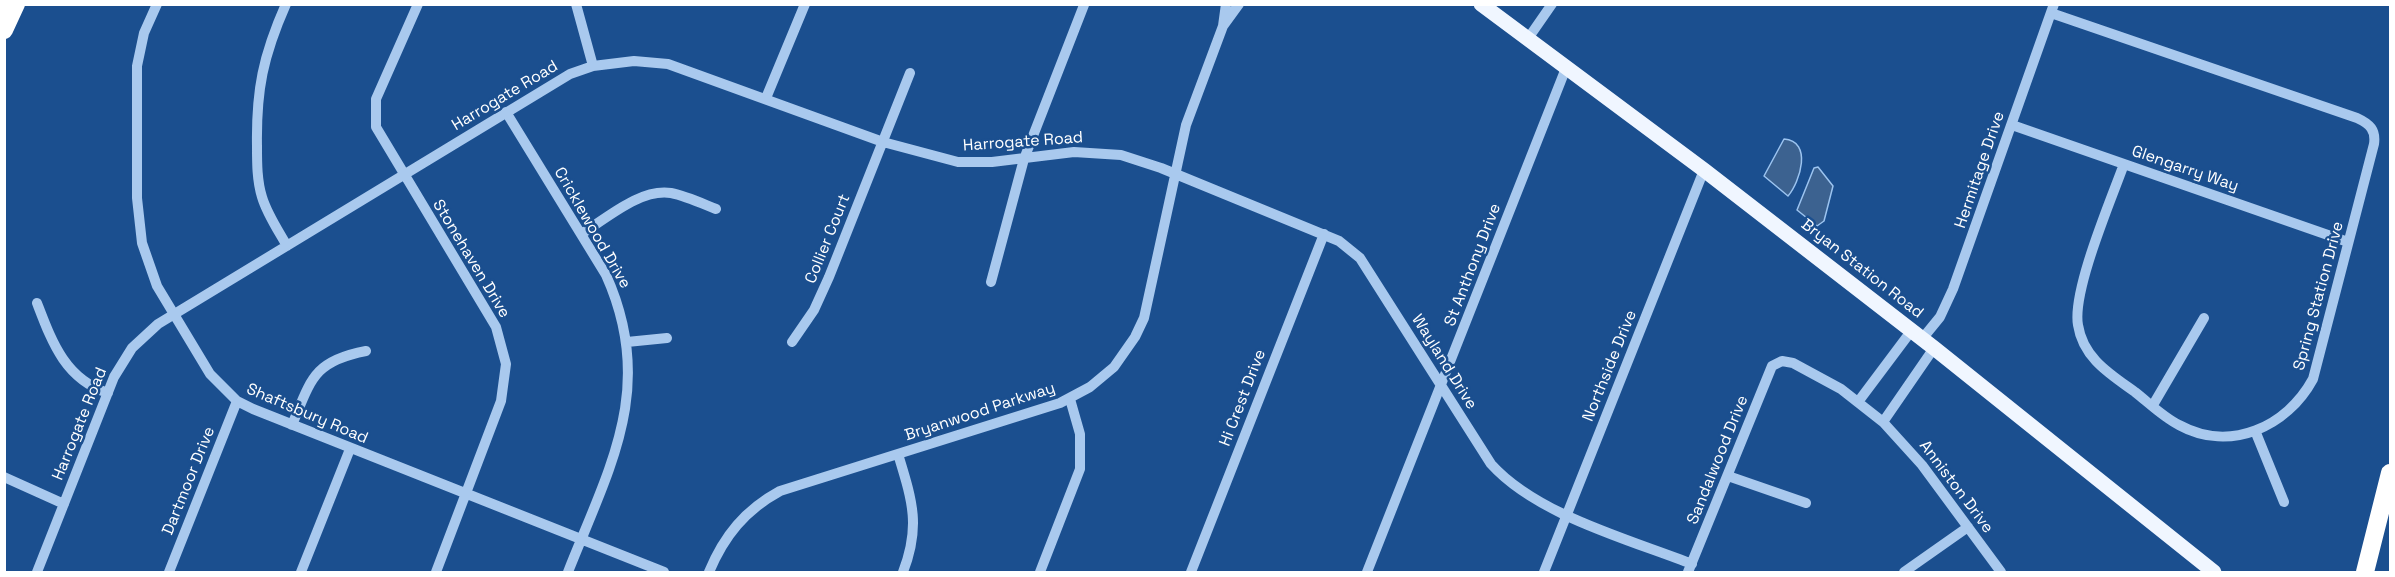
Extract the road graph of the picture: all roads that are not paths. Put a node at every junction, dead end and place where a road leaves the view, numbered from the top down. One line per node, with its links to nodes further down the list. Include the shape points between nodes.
1 (16, 4): 14 (highway)
2 (157, 4): 35 (street, Shaftsbury Road, via 144,33 137,66 138,216 148,266)
3 (286, 4): 32 (street, via 263,65 256,116 262,197)
4 (418, 4): 27 (street, Stonehaven Drive, via 383,82 375,113 381,139)
5 (576, 4): 16 (street)
6 (805, 4): 19 (street)
7 (1226, 4): 13 (street, Bryanwood Parkway)
8 (1239, 4): 13 (street, Bryanwood Parkway)
9 (1481, 4): 15 (main road, Bryan Station Road)
10 (1552, 4): 15 (street)
11 (1084, 5): 23 (street)
12 (2052, 9): 21 (street, Hermitage Drive); 31 (street, Spring Station Drive, via 2364,121 2376,135)
13 (1223, 26): 26 (street, Bryanwood Parkway, via 1186,125)
14 (4, 30)
15 (1527, 40): 17 (main road, Bryan Station Road)
16 (593, 66): 19 (street, Harrogate Road, via 634,61 668,64); 20 (street, Harrogate Road, via 570,74)
17 (1566, 68): 25 (main road, Bryan Station Road); 43 (street, St Anthony Drive)
18 (910, 73): 22 (street, Collier Court)
19 (766, 98): 22 (street, Harrogate Road)
20 (506, 112): 27 (street, Harrogate Road); 29 (street, Cricklewood Drive)
21 (2012, 125): 24 (street, Glengarry Way); 38 (street, Hermitage Drive, via 1949,299)
22 (883, 142): 23 (street, Harrogate Road, via 958,162); 40 (street, Collier Court, via 821,296)
23 (1024, 159): 26 (street, Harrogate Road, via 1074,152 1109,153); 33 (street)
24 (2124, 164): 31 (street, Glengarry Way); 48 (street, Spring Station Drive, via 2080,290 2078,325 2091,356)
25 (1704, 170): 38 (main road, Bryan Station Road); 61 (street, Northside Drive)
26 (1175, 174): 30 (street, Wayland Drive); 45 (street, Bryanwood Parkway, via 1150,299 1136,337 1102,378)
27 (402, 175): 32 (street, Harrogate Road); 57 (street, Stonehaven Drive, via 486,311 504,350 506,381 501,401)
28 (716, 209): 29 (street, via 684,197 657,193 644,196)
29 (581, 234): 39 (street, Cricklewood Drive, via 616,298)
30 (1324, 234): 43 (street, Wayland Drive, via 1349,247 1360,258); 74 (street, Hi Crest Drive)
31 (2348, 242): 51 (street, Spring Station Drive, via 2313,379 2288,414)
32 (287, 246): 35 (street, Harrogate Road)
33 (991, 282)
34 (37, 303): 44 (street, via 76,377)
35 (172, 315): 44 (street, Harrogate Road, via 132,348); 46 (street, Shaftsbury Road, via 210,374)
36 (2204, 318): 48 (street)
37 (666, 338): 39 (street)
38 (1923, 339): 47 (street); 49 (street); 79 (main road, Bryan Station Road)
39 (627, 342): 63 (street, Cricklewood Drive, via 629,384 623,425)
40 (792, 342)
41 (366, 351): 50 (street, via 344,355 322,368 313,378)
42 (1779, 361): 47 (street, Anniston Drive, via 1793,363); 55 (street, Sandalwood Drive, via 1772,366)
43 (1442, 386): 61 (street, Wayland Drive, via 1501,476 1522,493); 75 (street, St Anthony Drive)
44 (108, 393): 60 (street, Harrogate Road)
45 (1070, 399): 53 (street, Bryanwood Parkway); 73 (street, via 1080,434 1080,469)
46 (237, 401): 50 (street, Shaftsbury Road); 66 (street, Dartmoor Drive)
47 (1858, 402): 49 (street, Anniston Drive)
48 (2152, 405): 51 (street, Spring Station Drive, via 2176,424 2202,433)
49 (1883, 422): 62 (street, Anniston Drive, via 1912,453)
50 (292, 425): 52 (street, Shaftsbury Road)
51 (2256, 433): 58 (street)
52 (350, 449): 57 (street, Shaftsbury Road); 67 (street)
53 (898, 454): 71 (street, Bryanwood Parkway, via 797,484 763,500 735,525); 72 (street, via 915,516 912,551)
54 (2391, 473): 80 (highway)
55 (1728, 476): 59 (street); 64 (street, Sandalwood Drive)
56 (4, 477): 60 (street)
57 (467, 496): 63 (street, Shaftsbury Road); 68 (street, Stonehaven Drive)
58 (2284, 502)
59 (1806, 503)
60 (64, 504): 65 (street, Harrogate Road)
61 (1567, 515): 64 (street, Wayland Drive); 76 (street, Northside Drive)
62 (1968, 527): 77 (street); 78 (street, Anniston Drive)
63 (581, 540): 69 (street, Cricklewood Drive); 70 (street, Shaftsbury Road)
64 (1690, 568)
65 (37, 573)
66 (169, 573)
67 (301, 573)
68 (436, 573)
69 (568, 573)
70 (664, 573)
71 (709, 573)
72 (903, 573)
73 (1040, 573)
74 (1191, 573)
75 (1367, 573)
76 (1544, 573)
77 (1904, 573)
78 (2001, 573)
79 (2214, 573)
80 (2365, 573)

